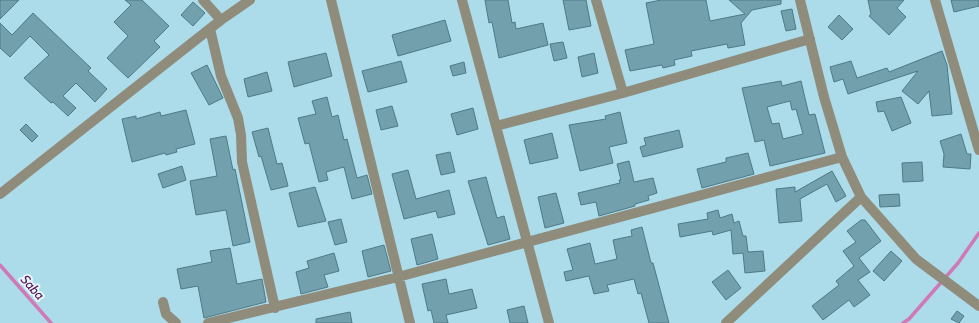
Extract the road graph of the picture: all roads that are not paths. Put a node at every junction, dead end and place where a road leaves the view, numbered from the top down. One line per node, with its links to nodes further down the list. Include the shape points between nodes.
1 (203, 0): 8 (street)
2 (250, 0): 8 (street)
3 (331, 0): 18 (street)
4 (462, 0): 12 (street)
5 (596, 0): 11 (street)
6 (800, 0): 10 (street)
7 (935, 0): 13 (street)
8 (221, 20): 9 (street)
9 (210, 29): 15 (street); 21 (street, via 221,76 238,118 242,162)
10 (810, 39): 11 (street); 14 (street)
11 (623, 93): 12 (street)
12 (496, 126): 17 (street)
13 (979, 150)
14 (842, 157): 16 (street); 17 (street)
15 (0, 194)
16 (862, 197): 20 (street, via 916,259); 26 (street)
17 (528, 242): 18 (street); 25 (street)
18 (398, 277): 21 (street); 24 (street)
19 (163, 302): 22 (street, via 166,314)
20 (979, 306)
21 (275, 308): 23 (street)
22 (176, 323)
23 (208, 323)
24 (410, 323)
25 (549, 323)
26 (726, 323)

